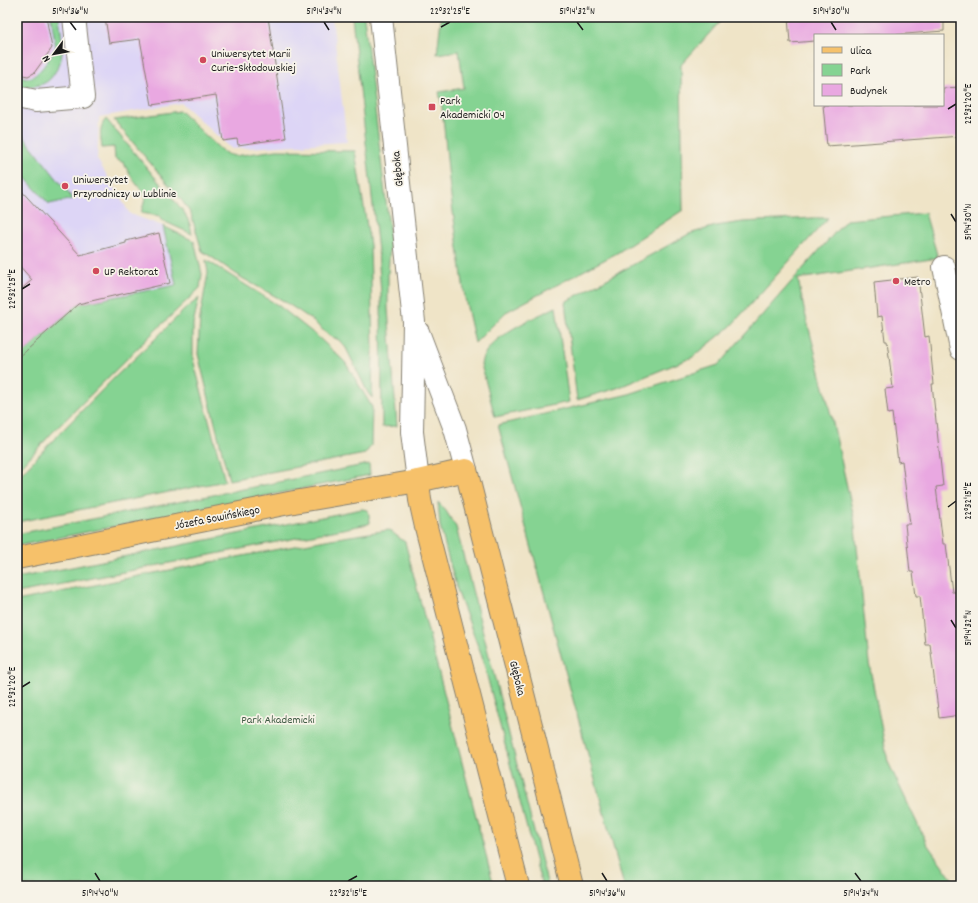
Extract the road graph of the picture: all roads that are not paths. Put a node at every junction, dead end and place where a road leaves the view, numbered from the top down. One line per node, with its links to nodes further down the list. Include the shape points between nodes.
1 (74, 17): 3 (street, via 83,97 36,101)
2 (381, 17): 5 (street, Głęboka)
3 (17, 97)
4 (944, 268): 6 (street)
5 (414, 322): 7 (street, Głęboka, via 455,429); 8 (street, Głęboka, via 412,432)
6 (961, 349)
7 (466, 470): 8 (main road); 11 (main road, Głęboka)
8 (418, 481): 9 (main road, Józefa Sowińskiego, via 294,502); 10 (main road, Głęboka, via 426,528)
9 (17, 558)
10 (518, 886)
11 (572, 886)

